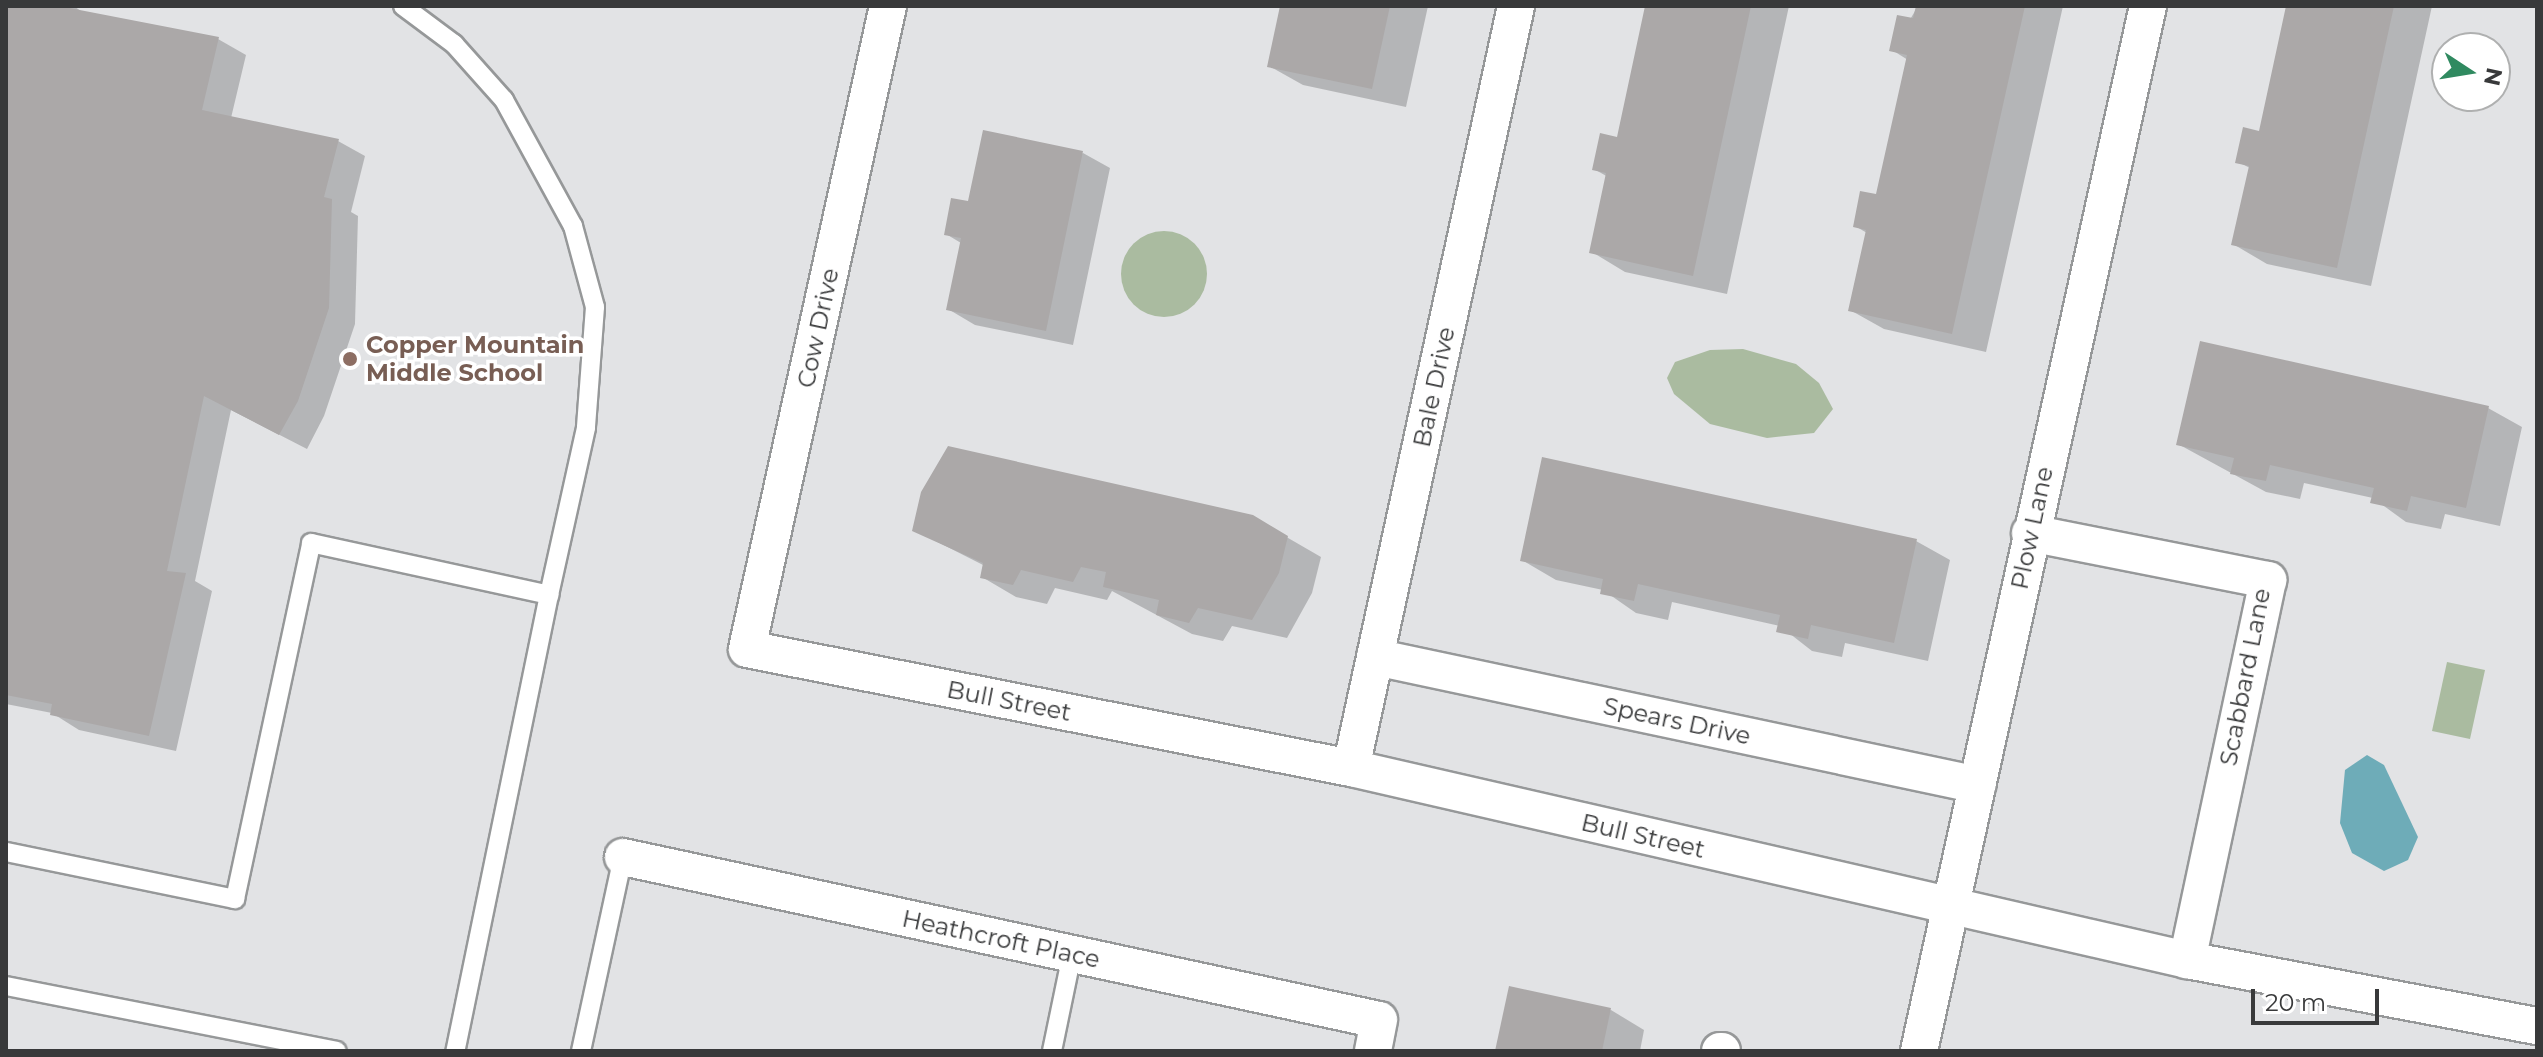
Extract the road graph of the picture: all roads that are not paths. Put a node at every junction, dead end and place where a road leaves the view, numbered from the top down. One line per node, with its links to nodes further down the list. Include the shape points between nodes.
1 (403, 6): 6 (lane, via 454,44 504,100 573,226 595,307 586,428)
2 (888, 6): 7 (street, Cow Drive)
3 (1516, 6): 8 (street, Bale Drive)
4 (2148, 6): 5 (street, Plow Lane)
5 (2030, 533): 10 (street, Plow Lane); 15 (street, Scabbard Lane, via 2268,580)
6 (549, 595): 11 (lane, via 311,543 235,899); 20 (lane)
7 (747, 649): 9 (street, Bull Street)
8 (1375, 657): 9 (street, Bale Drive); 10 (street, Spears Drive)
9 (1351, 768): 13 (street, Bull Street)
10 (1978, 785): 13 (street, Plow Lane)
11 (6, 852)
12 (623, 857): 14 (street, Heathcroft Place); 21 (lane)
13 (1951, 907): 15 (street, Bull Street); 23 (street, Plow Lane)
14 (1072, 954): 18 (street, Heathcroft Place); 22 (lane)
15 (2187, 960): 17 (street, Bull Street)
16 (6, 986): 19 (lane)
17 (2537, 1026)
18 (1376, 1036)
19 (337, 1051)
20 (455, 1051)
21 (581, 1051)
22 (1052, 1051)
23 (1919, 1051)

